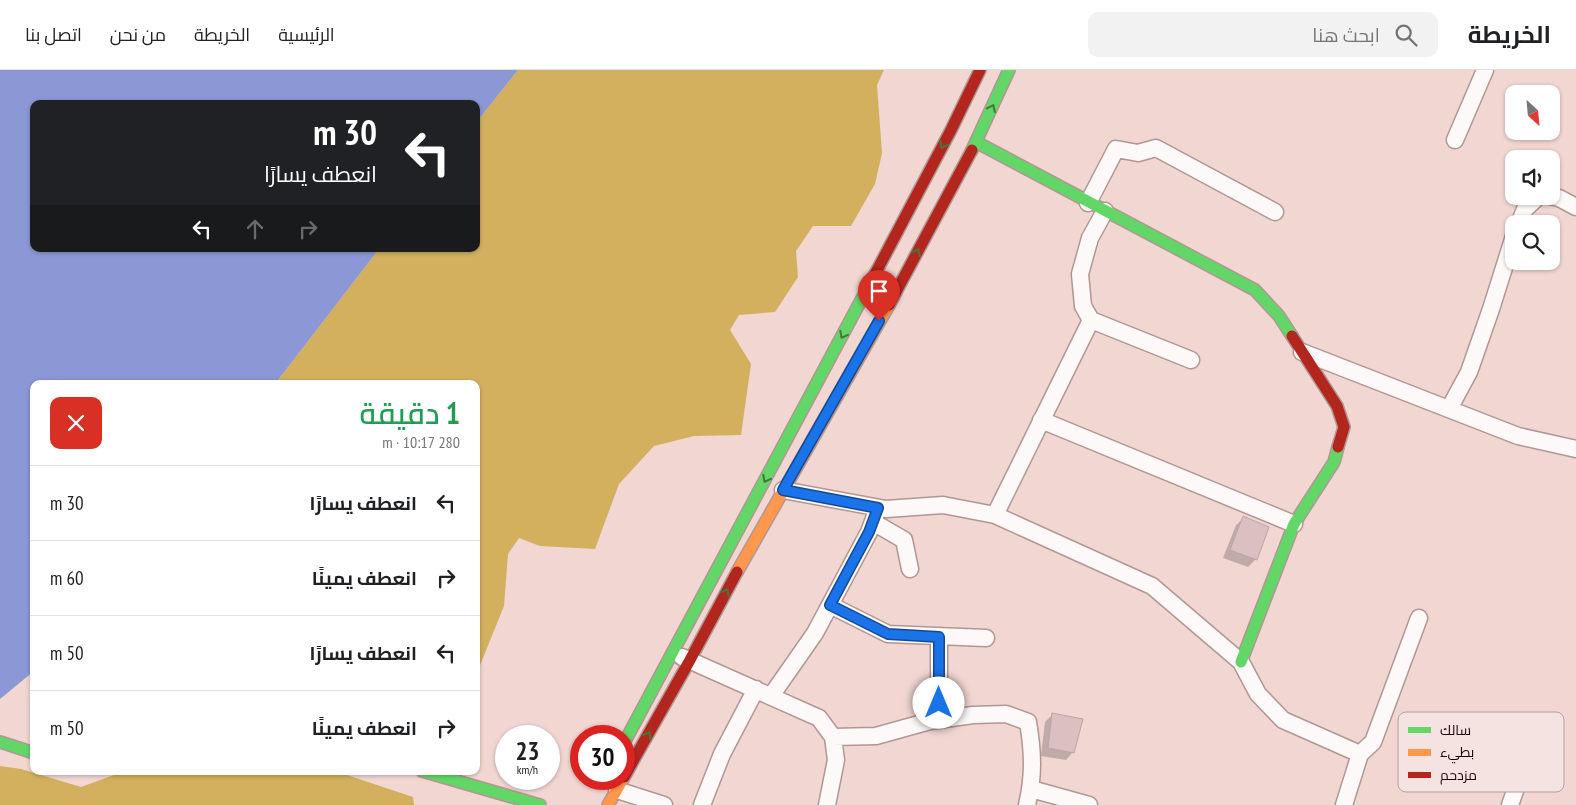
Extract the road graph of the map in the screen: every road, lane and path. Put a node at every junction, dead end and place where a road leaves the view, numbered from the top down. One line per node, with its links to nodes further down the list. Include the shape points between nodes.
1 (980, 70): 27 (street, one-way to 27, via 908,213)
2 (1009, 70): 5 (street, one-way to 2)
3 (1485, 70): 4 (street)
4 (1455, 140)
5 (976, 142): 7 (street); 18 (street, one-way to 5)
6 (1560, 198): 8 (street)
7 (1088, 203): 9 (street); 10 (street, via 1116,149 1138,153 1156,148)
8 (1576, 208)
9 (1104, 211): 12 (street, via 1090,238 1080,274 1083,306); 13 (street, via 1255,290 1279,316)
10 (1275, 212)
11 (1505, 265): 15 (street, via 1469,372)
12 (1091, 320): 14 (street); 16 (street)
13 (1302, 352): 15 (street); 21 (street, via 1337,406 1344,427 1334,462)
14 (1190, 360)
15 (1449, 409): 17 (street, via 1518,436)
16 (1041, 420): 20 (street); 21 (street)
17 (1576, 449)
18 (783, 490): 19 (street); 28 (street, one-way to 18)
19 (875, 514): 20 (street, via 886,509 943,505); 22 (street, via 904,540); 23 (street, via 869,532)
20 (995, 515): 29 (street, via 1152,586)
21 (1294, 524): 29 (street)
22 (910, 569)
23 (830, 605): 25 (street, via 888,634); 30 (street, via 815,633)
24 (1419, 618): 36 (street, via 1373,742)
25 (939, 637): 26 (street); 31 (street)
26 (986, 638)
27 (673, 653): 28 (street); 32 (street)
28 (690, 660): 30 (street); 37 (street, one-way to 28)
29 (1241, 662): 36 (street, via 1258,694 1283,720)
30 (763, 693): 33 (street, via 819,718); 46 (street, via 722,754)
31 (939, 720): 33 (street, via 876,736); 42 (street, via 1006,714 1028,722 1033,751)
32 (634, 725)
33 (832, 736): 47 (street, via 836,760)
34 (0, 742): 35 (street)
35 (30, 752)
36 (1360, 754): 49 (street)
37 (635, 757)
38 (436, 775): 44 (street)
39 (616, 790): 45 (street)
40 (634, 790): 43 (street)
41 (1515, 792): 50 (street)
42 (1029, 797): 48 (street)
43 (656, 804)
44 (540, 805)
45 (608, 805)
46 (702, 805)
47 (827, 805)
48 (1090, 805)
49 (1344, 805)
50 (1510, 805)

